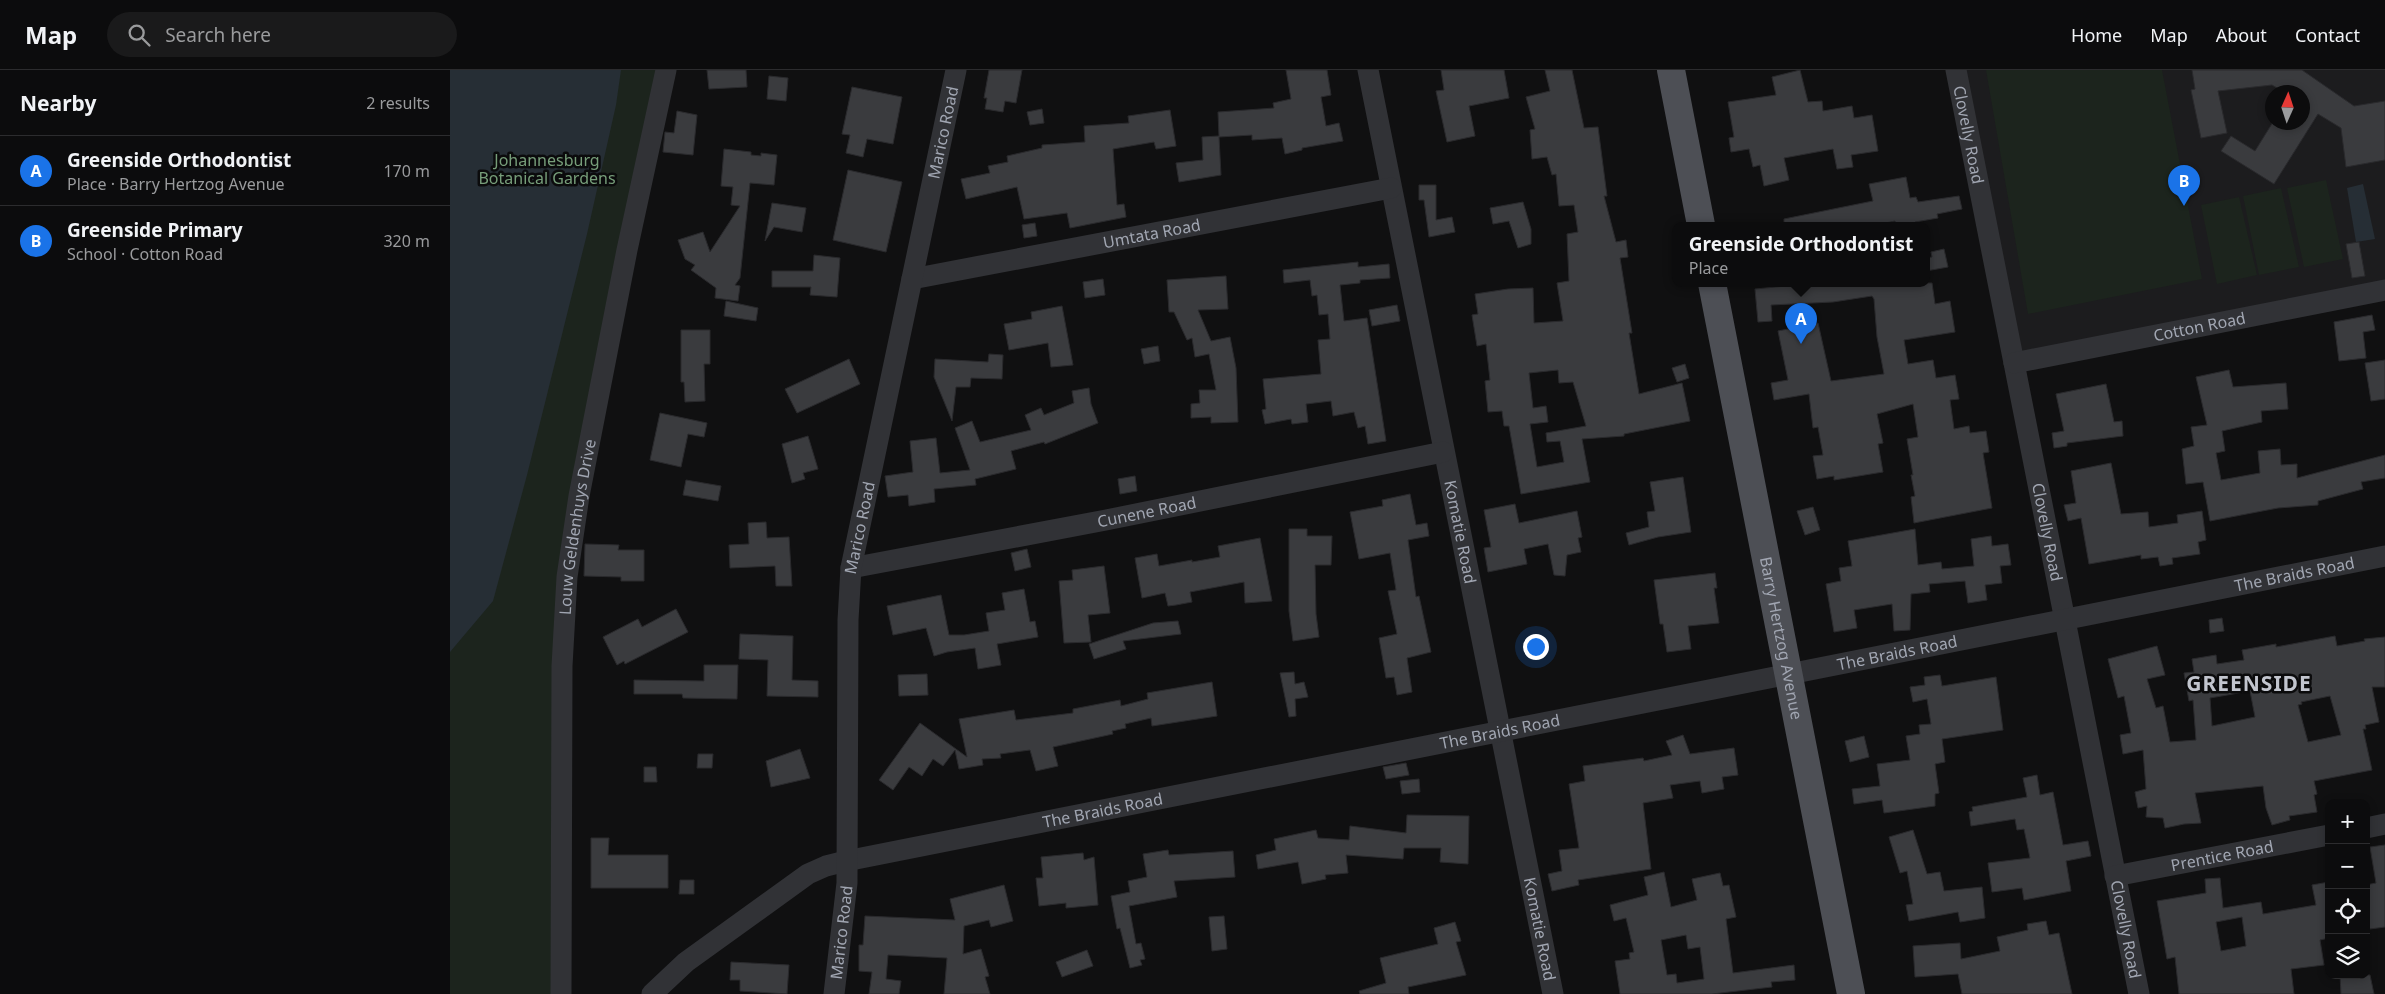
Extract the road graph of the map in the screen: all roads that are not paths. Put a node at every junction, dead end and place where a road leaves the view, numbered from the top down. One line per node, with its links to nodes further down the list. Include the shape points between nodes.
1 (666, 70): 23 (street, Louw Geldenhuys Drive, via 627,250 568,567 562,666)
2 (956, 70): 8 (street, Marico Road)
3 (1368, 70): 6 (street, Komatie Road)
4 (1671, 70): 7 (main road)
5 (1956, 70): 11 (street, Clovelly Road)
6 (1391, 188): 8 (street, Umtata Road); 12 (street, Komatie Road)
7 (1700, 222)
8 (912, 279): 14 (street, Marico Road)
9 (1713, 287): 16 (main road, Barry Hertzog Avenue)
10 (2385, 290): 11 (street, Cotton Road)
11 (2014, 363): 15 (street, Clovelly Road)
12 (1443, 452): 14 (street, Cunene Road); 17 (street, Komatie Road)
13 (2385, 556): 15 (street, The Braids Road)
14 (851, 568): 21 (street, Marico Road, via 848,595)
15 (2065, 621): 16 (street, The Braids Road); 22 (street, Clovelly Road)
16 (1788, 675): 17 (street, The Braids Road); 27 (main road, Barry Hertzog Avenue)
17 (1500, 732): 21 (street, The Braids Road); 26 (street, Komatie Road)
18 (2385, 824): 19 (street)
19 (2370, 827)
20 (2325, 836): 22 (street, Prentice Road)
21 (846, 861): 24 (street, The Braids Road, via 808,874 686,962); 25 (street, Marico Road, via 847,883)
22 (2115, 876): 28 (street, Clovelly Road)
23 (561, 994)
24 (652, 994)
25 (834, 994)
26 (1553, 994)
27 (1851, 994)
28 (2139, 994)

